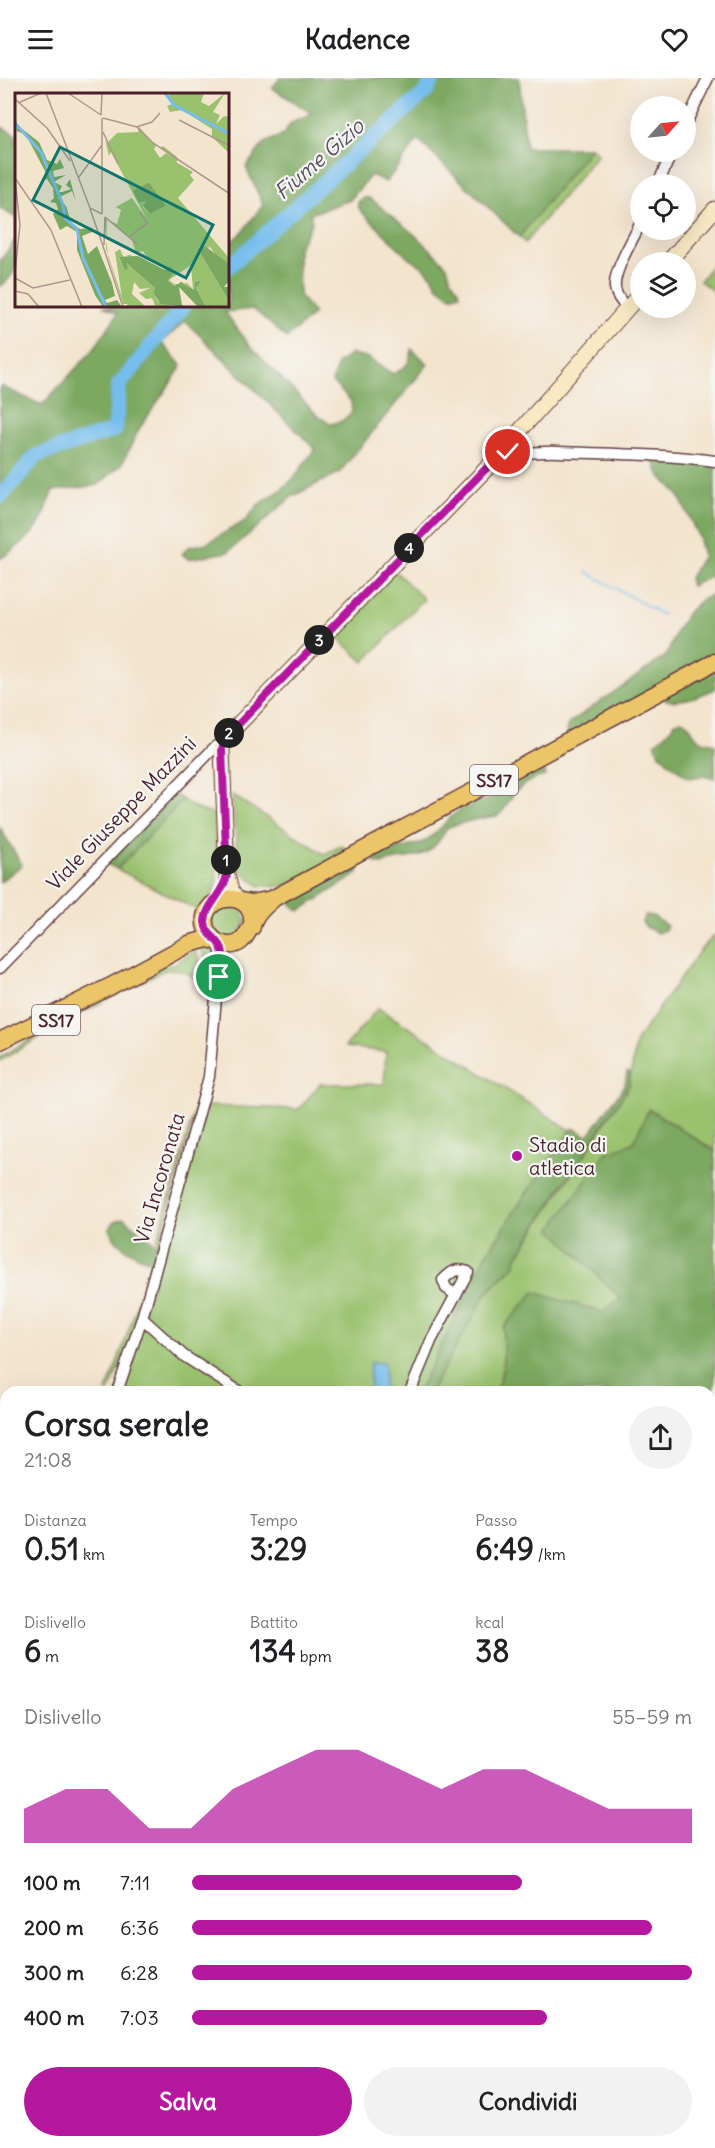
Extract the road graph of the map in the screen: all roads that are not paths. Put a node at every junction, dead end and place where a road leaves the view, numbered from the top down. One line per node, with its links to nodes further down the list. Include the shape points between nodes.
1 (708, 78): 2 (street)
2 (696, 103)
3 (715, 209): 5 (main road)
4 (632, 240): 7 (street, via 615,284)
5 (677, 252)
6 (630, 306): 7 (main road, Viale Giuseppe Mazzini)
7 (628, 309): 8 (main road, Viale Giuseppe Mazzini)
8 (504, 450): 9 (street); 11 (main road, Viale Giuseppe Mazzini)
9 (715, 462)
10 (715, 662): 15 (main road, SS17)
11 (223, 742): 12 (street, Viale Giuseppe Mazzini); 13 (main road)
12 (201, 761): 13 (street); 23 (street, Viale Giuseppe Mazzini)
13 (223, 763): 14 (main road)
14 (227, 875): 16 (main road, via 231,891); 17 (main road)
15 (272, 899): 16 (main road, SS17, via 252,903); 19 (main road, SS17)
16 (239, 900): 17 (main road, via 225,898); 19 (main road, via 250,912)
17 (213, 904): 18 (main road)
18 (205, 921): 20 (main road, via 207,931); 21 (main road, SS17)
19 (252, 927): 22 (main road)
20 (217, 942): 21 (main road, SS17, via 207,939); 22 (main road); 24 (street, Via Incoronata, via 222,954)
21 (189, 944): 25 (main road, SS17)
22 (237, 944): 24 (street, Via Incoronata)
23 (0, 968)
24 (221, 970): 27 (street, Via Incoronata, via 209,1077)
25 (2, 1042)
26 (456, 1295): 30 (street)
27 (142, 1318): 28 (street, Via Incoronata); 29 (street, via 184,1356)
28 (119, 1386)
29 (231, 1386)
30 (412, 1386)

